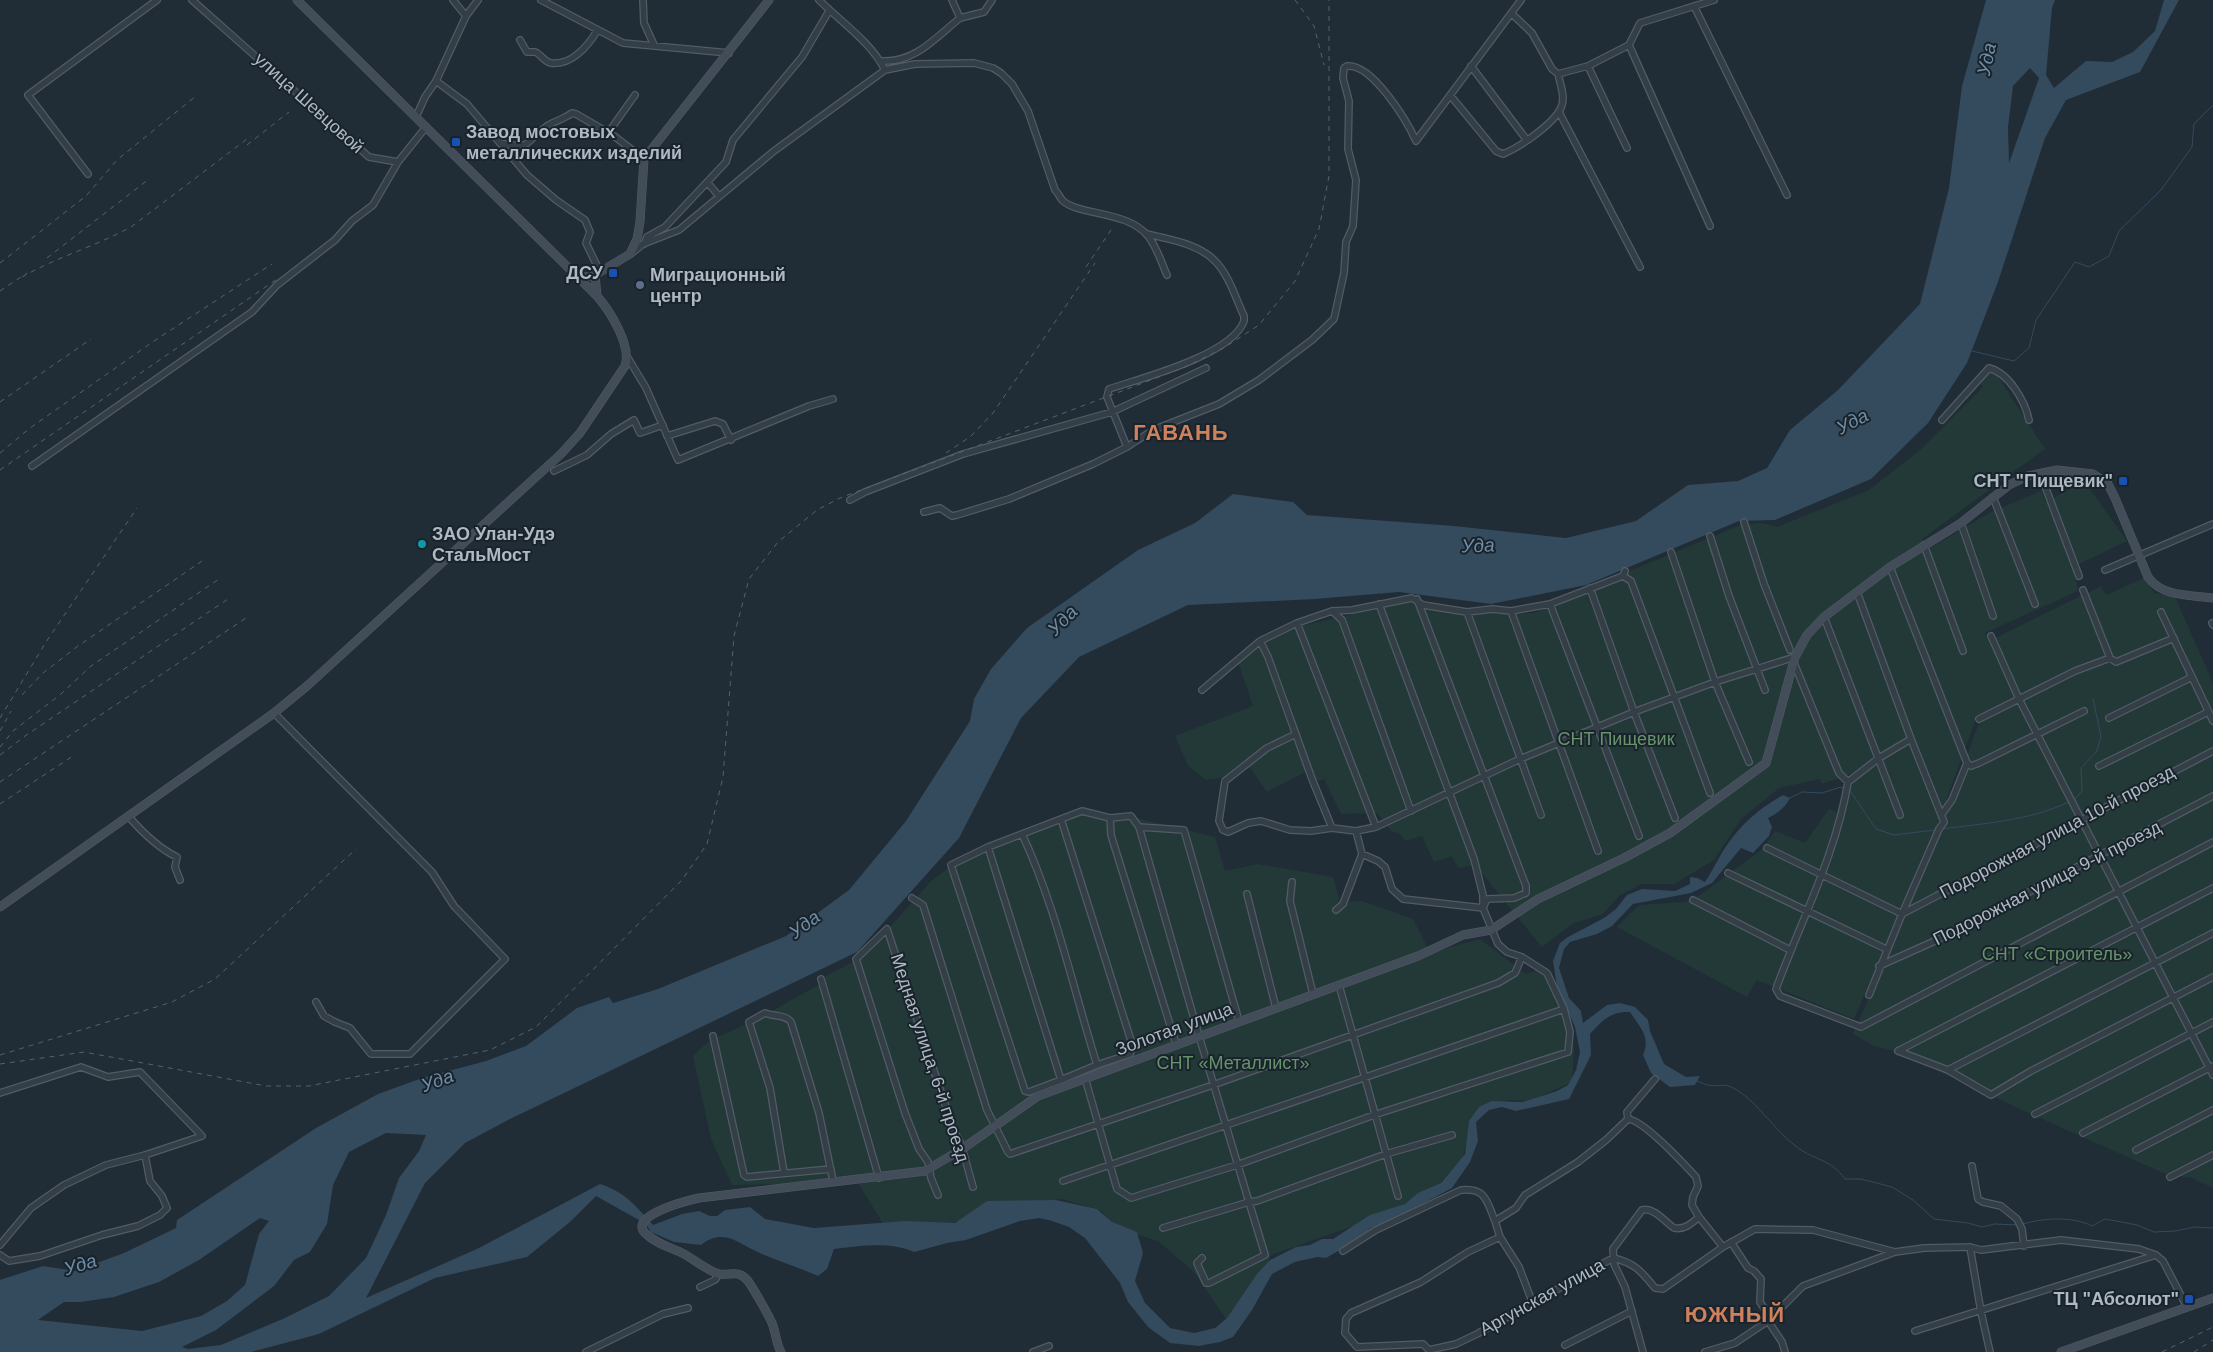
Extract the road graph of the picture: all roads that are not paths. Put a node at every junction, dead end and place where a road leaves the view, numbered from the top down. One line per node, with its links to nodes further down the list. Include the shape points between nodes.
1 (158, 0): 41 (street, via 28,95)
2 (192, 0): 40 (street, улица Шевцовой, via 369,157)
3 (297, 0): 33 (street)
4 (453, 0): 17 (street)
5 (478, 0): 17 (street)
6 (541, 0): 19 (street)
7 (643, 0): 22 (street, via 644,23)
8 (769, 0): 23 (street)
9 (819, 0): 15 (street)
10 (952, 0): 18 (street)
11 (992, 0): 18 (street, via 984,12)
12 (1522, 0): 16 (street)
13 (1714, 0): 14 (street)
14 (1694, 6): 21 (street, via 1640,23); 43 (street)
15 (829, 10): 24 (street); 42 (street, via 802,58 733,140 726,162)
16 (1511, 13): 25 (street); 28 (street, via 1532,33 1552,70)
17 (466, 16): 29 (street)
18 (960, 18): 24 (street, via 916,54 895,62)
19 (597, 31): 20 (street, via 579,54 553,63 536,52 527,52); 22 (street, via 622,43)
20 (520, 40)
21 (1629, 44): 26 (street); 45 (street)
22 (654, 45): 23 (street)
23 (729, 52): 39 (street)
24 (881, 62): 27 (street)
25 (1471, 66): 31 (street); 36 (street)
26 (1588, 66): 28 (street); 38 (street)
27 (885, 70): 44 (street, via 774,150); 46 (street, via 940,63 974,63 992,68 1012,84 1028,111 1056,190 1063,201 1122,219)
28 (1558, 74): 32 (street, via 1563,101)
29 (436, 81): 33 (street); 37 (street, via 467,104)
30 (636, 95): 35 (street)
31 (1450, 95): 36 (street, via 1496,151 1506,153); 63 (street, via 1416,142 1407,122 1370,76 1357,66 1344,68 1349,101 1348,149 1356,180 1353,226 1346,242 1344,273 1334,319 1312,340 1236,395 1153,430)
32 (1559, 112): 36 (street, via 1551,122); 49 (street)
33 (416, 117): 34 (street)
34 (426, 127): 40 (street); 52 (street)
35 (608, 133): 37 (street, via 572,114 547,126 528,145); 39 (street)
36 (1526, 139)
37 (500, 143): 50 (street, via 527,175 585,220 590,232 586,243)
38 (1627, 148)
39 (644, 159): 48 (street, via 640,222)
40 (398, 162): 64 (street, via 373,205 335,240 277,285 252,312)
41 (88, 174)
42 (707, 182): 44 (street); 47 (street, via 666,227 648,237)
43 (1787, 195)
44 (719, 196): 47 (street, via 679,230)
45 (1710, 226)
46 (1147, 234): 51 (street); 57 (street, via 1175,241 1207,254 1216,262 1244,321 1223,344 1185,363 1109,389 1107,397)
47 (644, 244): 48 (street)
48 (630, 254): 50 (street)
49 (1640, 267)
50 (598, 274): 52 (street); 53 (street)
51 (1167, 275)
52 (579, 276): 53 (street)
53 (597, 296): 54 (street, via 610,314)
54 (628, 358): 60 (street); 112 (street, via 626,366 580,433 561,454)
55 (1206, 368): 57 (street)
56 (833, 399): 62 (street)
57 (1112, 412): 63 (street); 68 (street, via 963,454)
58 (1942, 420): 59 (street, via 1989,368 1998,370 2013,386)
59 (2029, 420)
60 (663, 425): 61 (street); 65 (street, via 640,433 634,420 611,434 587,455)
61 (667, 436): 62 (street, via 715,421 723,424); 62 (street, via 678,460)
62 (731, 440)
63 (1127, 447): 69 (street, via 1009,498 958,515 952,516 940,508)
64 (32, 466)
65 (554, 471)
66 (2040, 473): 67 (street, via 2009,485); 76 (street, via 2064,469 2093,474 2108,484); 79 (street)
67 (1993, 498): 71 (street); 87 (street)
68 (850, 500)
69 (924, 512)
70 (1744, 522): 98 (street)
71 (1960, 523): 74 (street); 92 (street)
72 (2213, 524): 76 (street)
73 (1710, 536): 102 (street)
74 (1924, 545): 77 (street); 99 (street)
75 (1671, 552): 104 (street)
76 (2140, 556): 78 (street); 83 (street, via 2155,586 2164,591)
77 (1890, 566): 82 (street); 125 (street)
78 (2105, 570)
79 (2079, 576)
80 (1590, 588): 86 (street); 107 (street, via 1624,573 1631,581); 110 (street)
81 (2083, 590): 100 (street)
82 (1857, 592): 93 (street); 119 (street)
83 (2213, 598)
84 (1416, 599): 85 (street); 90 (street, via 1423,604); 127 (street)
85 (1379, 604): 88 (street); 129 (street)
86 (1550, 604): 89 (street); 116 (street)
87 (2035, 604)
88 (1332, 611): 94 (street); 132 (street, via 1342,620)
89 (1511, 611): 90 (street); 120 (street)
90 (1467, 612): 123 (street)
91 (2161, 612): 96 (street)
92 (1993, 616)
93 (1824, 617): 101 (street, via 1807,635); 122 (street)
94 (1298, 623): 97 (street); 141 (street)
95 (1991, 636): 108 (street)
96 (2174, 638): 100 (street, via 2116,662); 103 (street)
97 (1260, 641): 105 (street); 118 (street)
98 (1790, 650)
99 (1964, 651)
100 (2110, 658): 108 (street, via 2075,671)
101 (1795, 660): 102 (street); 128 (street, via 1839,773); 168 (street, via 1766,763 1670,833 1538,898)
102 (1756, 668): 104 (street); 106 (street)
103 (2192, 677): 111 (street); 113 (street)
104 (1715, 682): 107 (street); 124 (street)
105 (1202, 690)
106 (1764, 690)
107 (1673, 697): 110 (street); 130 (street)
108 (2020, 699): 114 (street); 117 (street)
109 (2084, 711): 117 (street)
110 (1634, 712): 116 (street); 138 (street)
111 (2208, 712): 115 (street); 126 (street)
112 (274, 713): 136 (street); 181 (street, via 432,872 454,906 506,959 410,1054 371,1054 350,1028 324,1016)
113 (2109, 718)
114 (1979, 719)
115 (2213, 721)
116 (1597, 728): 120 (street); 146 (street)
117 (2037, 733): 125 (street, via 1979,763 1971,766); 140 (street)
118 (1296, 734): 143 (street); 143 (street, via 1268,748 1225,781 1219,821 1223,830 1228,832 1262,821 1290,830)
119 (1912, 738): 122 (street); 133 (street)
120 (1558, 742): 123 (street); 150 (street)
121 (2213, 751): 140 (street, Подорожная улица 10-й проезд)
122 (1878, 758): 128 (street); 135 (street)
123 (1520, 759): 127 (street); 134 (street)
124 (1749, 762)
125 (1967, 763): 133 (street, via 1952,800)
126 (2099, 766)
127 (1483, 777): 129 (street); 163 (street, via 1527,889 1526,893 1514,898 1487,899)
128 (1848, 782): 154 (street, via 1835,840)
129 (1450, 792): 132 (street); 163 (street, via 1474,858)
130 (1710, 794)
131 (2213, 796): 152 (street, Подорожная улица 9-й проезд)
132 (1411, 811): 141 (street)
133 (1942, 814): 166 (street, via 1944,822)
134 (1541, 815)
135 (1900, 815)
136 (129, 817): 155 (street, via 164,851 177,857 175,866); 162 (street)
137 (1110, 818): 139 (street, via 1082,811); 142 (street, via 1131,816); 190 (street, via 1111,835)
138 (1675, 818)
139 (1061, 819): 145 (street); 192 (street, via 1133,1047 1130,1054)
140 (2082, 819): 152 (street); 166 (street, Подорожная улица 10-й проезд)
141 (1376, 826): 144 (street)
142 (1139, 827): 184 (street, via 1184,830); 188 (street)
143 (1332, 828): 144 (street)
144 (1356, 831): 151 (street)
145 (1022, 834): 148 (street); 192 (street, via 1069,967)
146 (1639, 836)
147 (2213, 842): 158 (street)
148 (988, 848): 198 (street); 198 (street, via 951,865 1023,1089 1029,1092)
149 (1767, 848): 154 (street)
150 (1598, 851)
151 (1362, 854): 163 (street, via 1385,867 1392,889 1403,899); 164 (street, via 1343,904)
152 (2101, 855): 158 (street); 174 (street, Подорожная улица 9-й проезд, via 1937,940)
153 (1728, 873): 165 (street)
154 (1822, 876): 165 (street); 166 (street)
155 (180, 880)
156 (1292, 882): 178 (street, via 1290,901)
157 (2213, 888): 167 (street)
158 (2119, 892): 167 (street); 171 (street, via 1861,1027 1780,996 1776,989)
159 (1247, 894): 182 (street)
160 (912, 898): 206 (street, via 923,905 987,1110)
161 (1693, 900): 171 (street)
162 (0, 908)
163 (1483, 908): 168 (street)
164 (1336, 910)
165 (1808, 912): 170 (street); 171 (street)
166 (1902, 914): 170 (street)
167 (2137, 928): 173 (street); 193 (street, via 1898,1051)
168 (1491, 930): 172 (street, via 1498,944 1507,952); 177 (street, Золотая улица, via 1463,935 1418,956)
169 (2213, 933): 173 (street)
170 (1886, 949): 174 (street)
171 (1790, 950)
172 (1522, 957): 183 (street, via 1547,974); 189 (street, via 1515,973 1498,984)
173 (2156, 962): 180 (street); 193 (street)
174 (1879, 966): 179 (street)
175 (2213, 977): 180 (street)
176 (821, 979): 222 (street)
177 (1339, 984): 178 (street, Золотая улица); 189 (street)
178 (1313, 994): 182 (street, Золотая улица)
179 (1869, 995)
180 (2175, 997): 186 (street); 193 (street, via 2031,1070 1990,1095)
181 (316, 1002)
182 (1276, 1008): 184 (street, Золотая улица)
183 (1564, 1009): 196 (street); 203 (street, via 1570,1032 1568,1052)
184 (1239, 1021): 188 (street, Золотая улица)
185 (2213, 1022): 186 (street)
186 (2192, 1033): 191 (street); 202 (street)
187 (713, 1036): 220 (street, via 744,1175)
188 (1199, 1036): 190 (street, Золотая улица); 199 (street)
189 (1353, 1036): 196 (street); 199 (street)
190 (1176, 1044): 192 (street, Золотая улица)
191 (2211, 1067): 194 (street); 208 (street)
192 (1096, 1068): 195 (street, Золотая улица); 198 (street)
193 (1948, 1070)
194 (2213, 1074)
195 (1085, 1078): 205 (street); 206 (street, Золотая улица, via 1038,1096)
196 (1365, 1079): 203 (street); 207 (street)
197 (1655, 1079): 204 (street, via 1628,1112)
198 (1062, 1080)
199 (1213, 1085): 205 (street); 207 (street)
200 (0, 1094): 214 (street, via 81,1067 108,1077 140,1072 202,1136)
201 (2213, 1110): 211 (street)
202 (2035, 1114)
203 (1374, 1115): 212 (street); 216 (street)
204 (1628, 1119): 229 (street, via 1635,1120 1696,1177 1698,1186 1692,1205); 230 (street, via 1585,1156 1525,1195 1516,1208)
205 (1098, 1124): 206 (street, via 1010,1154); 215 (street)
206 (996, 1126): 210 (street, Золотая улица)
207 (1225, 1126): 215 (street); 216 (street)
208 (2083, 1133)
209 (1452, 1135): 212 (street)
210 (962, 1150): 219 (street, Золотая улица); 219 (street, Медная улица, 6-й проезд, via 887,929 856,959 905,1113); 225 (street, Медная улица, 6-й проезд)
211 (2136, 1150)
212 (1386, 1154): 227 (street); 228 (street)
213 (2213, 1155): 221 (street)
214 (145, 1156): 234 (street, via 106,1165 64,1185 31,1208); 240 (street, via 150,1181 167,1208 160,1215 138,1226 40,1256 9,1260)
215 (1110, 1164): 216 (street, via 1118,1189 1131,1198); 224 (street)
216 (1237, 1165): 228 (street)
217 (1972, 1166): 235 (street, via 1978,1199 2001,1206 2017,1219)
218 (831, 1169): 220 (street); 220 (street, via 792,1022 786,1017 765,1013 749,1022 770,1088); 223 (street)
219 (929, 1169): 222 (street, Золотая улица); 226 (street)
220 (784, 1173)
221 (2170, 1176)
222 (879, 1178): 223 (street, Золотая улица)
223 (833, 1181): 244 (street, Золотая улица, via 699,1198 651,1215 643,1223 644,1232 659,1243)
224 (1064, 1181)
225 (973, 1187)
226 (938, 1195)
227 (1398, 1196)
228 (1249, 1202): 231 (street); 242 (street, via 1265,1255 1209,1283 1204,1280 1197,1263)
229 (1699, 1217): 236 (street); 243 (street, via 1679,1229 1652,1210 1642,1210 1613,1249)
230 (1495, 1221): 232 (street); 238 (street, via 1480,1192 1461,1190 1376,1230)
231 (1163, 1228)
232 (1500, 1237): 247 (street, via 1519,1267); 256 (street, via 1468,1252 1421,1282 1346,1318 1345,1333 1357,1347 1412,1344 1425,1345)
233 (1731, 1242): 236 (street, Аргунская улица); 239 (street, Аргунская улица, via 1755,1229 1814,1230); 252 (street, via 1748,1268 1762,1281 1760,1302)
234 (0, 1245)
235 (2024, 1246): 237 (street, via 1981,1250); 241 (street, via 2062,1240 2130,1248)
236 (1723, 1247): 243 (street, Аргунская улица, via 1663,1289 1655,1288 1640,1269)
237 (1970, 1247): 239 (street); 251 (street)
238 (1343, 1251)
239 (1895, 1252): 252 (street, via 1803,1286)
240 (0, 1255)
241 (2156, 1255): 249 (street, via 2163,1262); 251 (street)
242 (1202, 1258)
243 (1613, 1258): 247 (street, Аргунская улица); 250 (street)
244 (719, 1274): 245 (street, via 715,1280); 258 (street, via 737,1273 748,1280 772,1322)
245 (700, 1287)
246 (2213, 1298): 249 (street)
247 (1533, 1304): 256 (street, Аргунская улица, via 1456,1344)
248 (688, 1308): 257 (street, via 662,1314)
249 (2187, 1308): 264 (street)
250 (1632, 1311): 254 (street); 260 (street)
251 (1981, 1312): 253 (street); 263 (street)
252 (1770, 1320): 261 (street, via 1735,1343); 262 (street)
253 (1915, 1331)
254 (1564, 1345)
255 (1049, 1346): 259 (street)
256 (1428, 1351)
257 (586, 1352)
258 (781, 1352)
259 (1033, 1352)
260 (1643, 1352)
261 (1709, 1352)
262 (1785, 1352)
263 (1990, 1352)
264 (2061, 1352)

